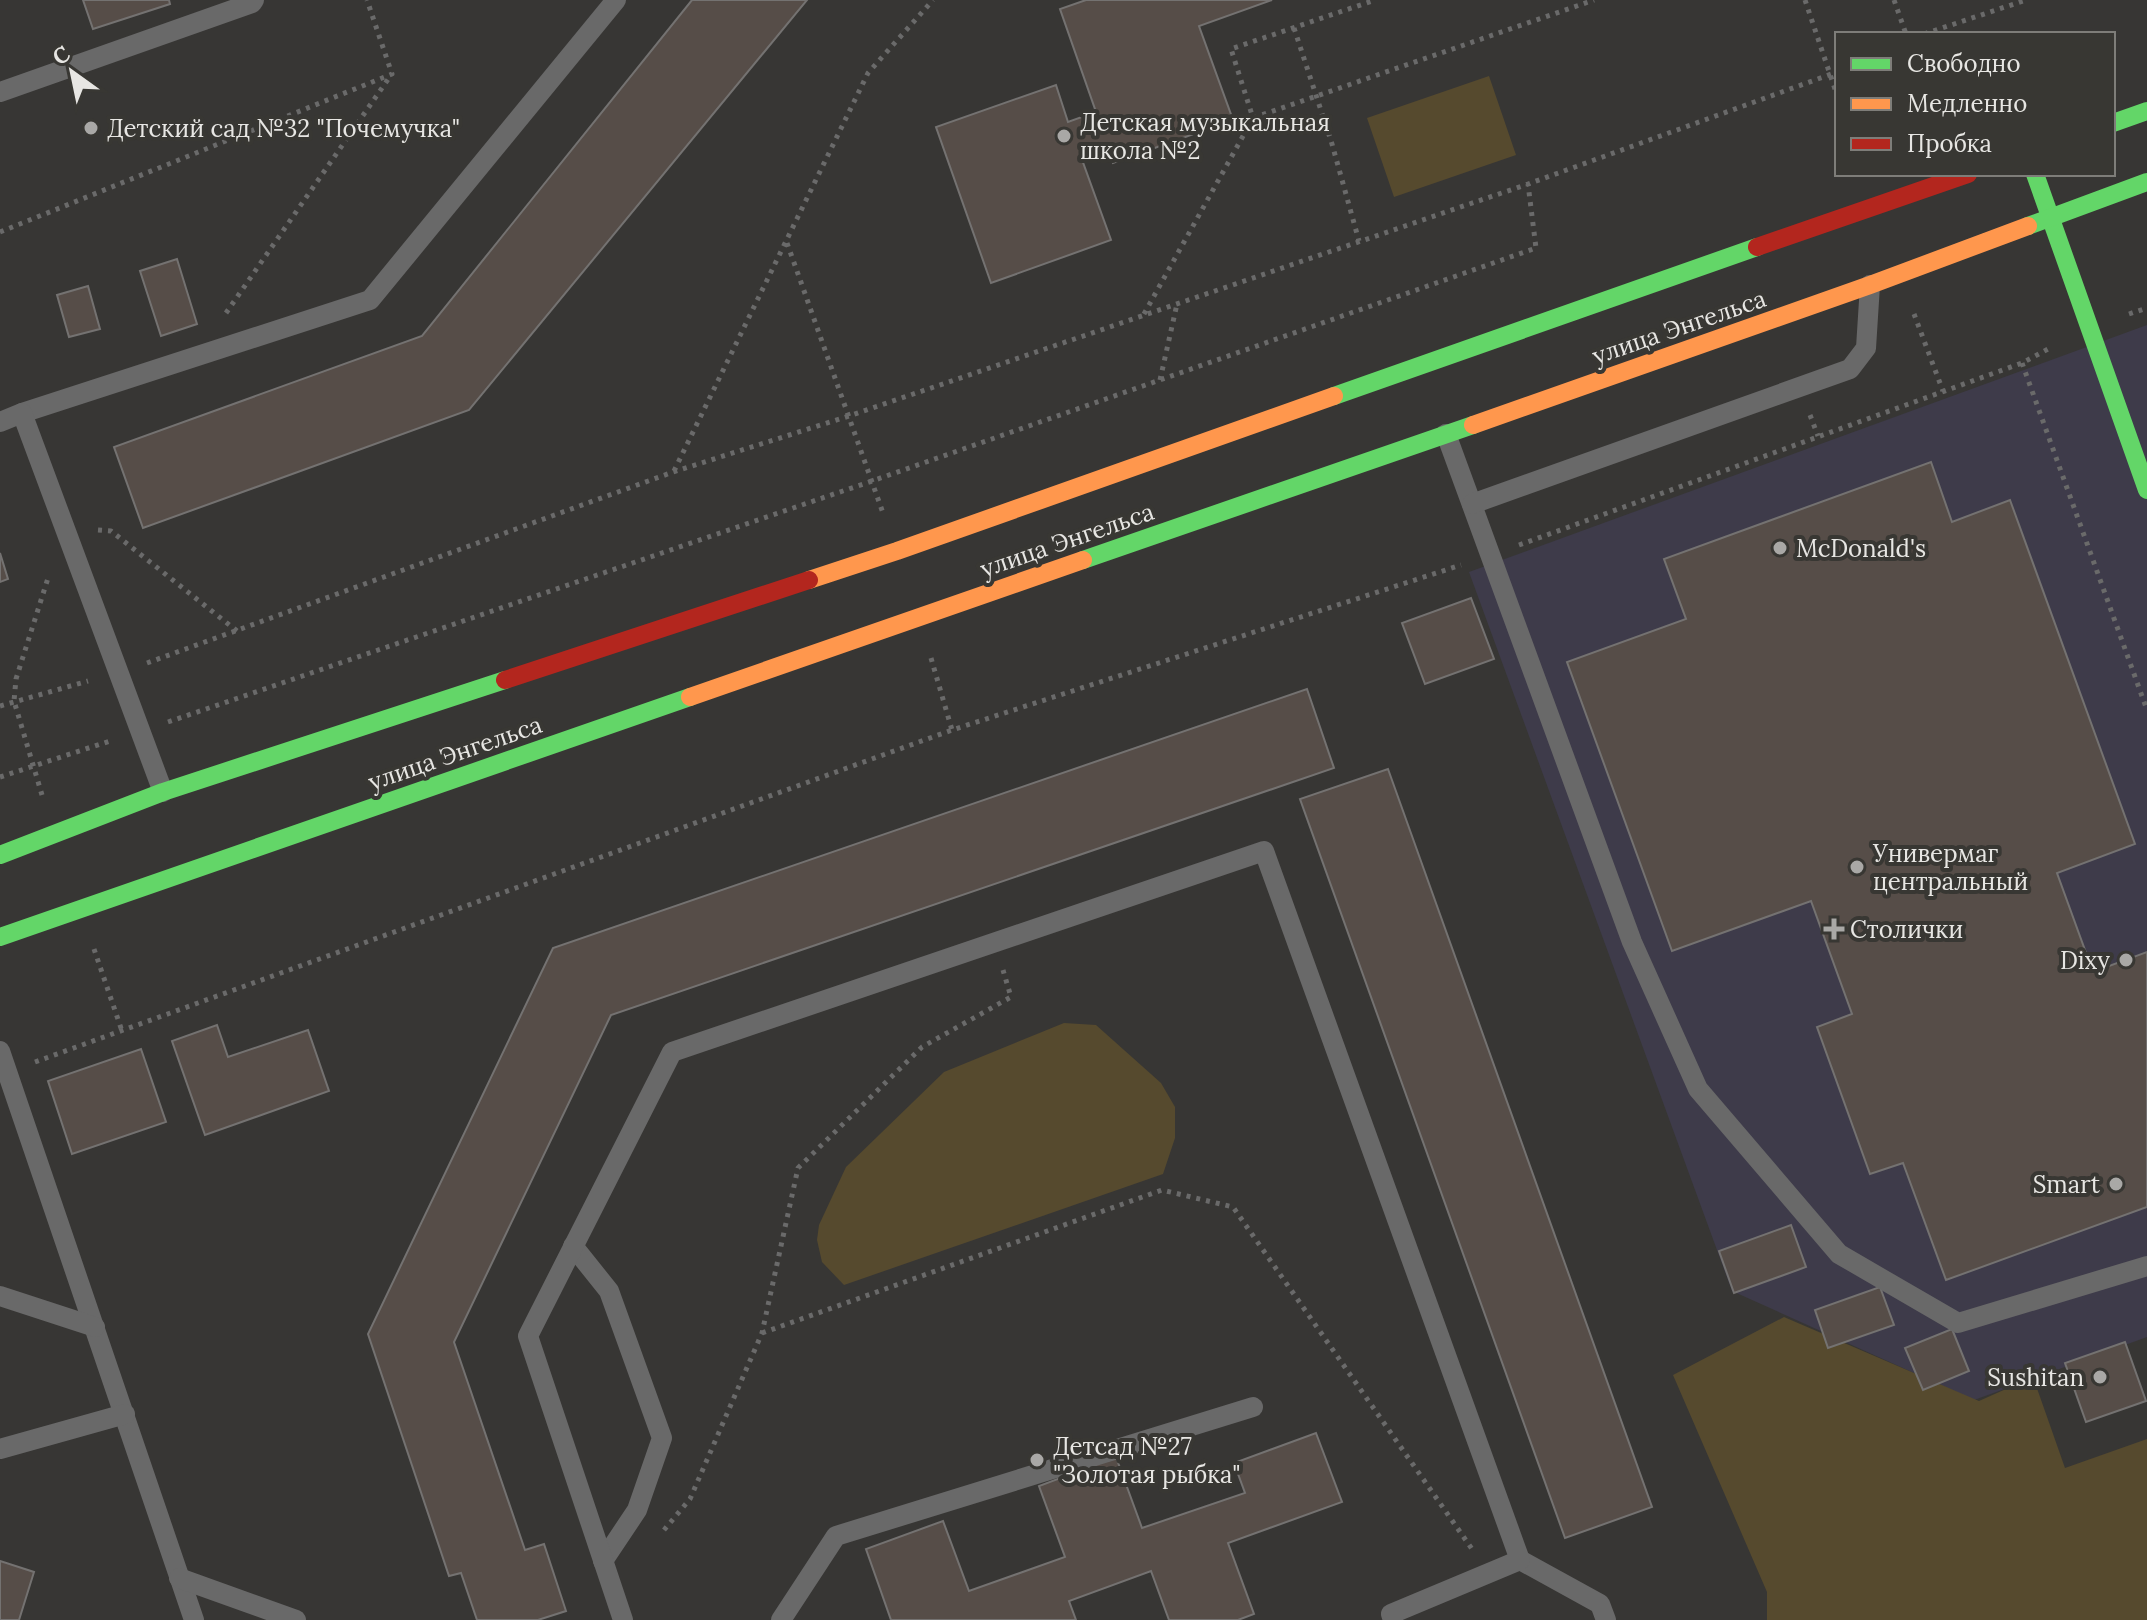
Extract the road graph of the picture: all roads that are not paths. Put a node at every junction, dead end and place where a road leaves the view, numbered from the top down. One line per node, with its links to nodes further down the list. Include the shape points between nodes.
1 (254, 0): 3 (lane)
2 (616, 0): 11 (lane, via 370,300)
3 (0, 92)
4 (2147, 111): 5 (main road)
5 (2115, 122)
6 (1962, 176): 16 (main road, улица Энгельса, via 897,551)
7 (2036, 176): 9 (main road)
8 (2147, 182): 9 (main road, улица Энгельса)
9 (2051, 217): 10 (main road, улица Энгельса); 14 (main road)
10 (1870, 285): 13 (main road, улица Энгельса); 15 (lane, via 1866,348 1850,369)
11 (22, 413): 12 (lane); 16 (lane)
12 (0, 422)
13 (1446, 434): 15 (lane); 18 (main road, улица Энгельса)
14 (2147, 490)
15 (1472, 504): 21 (lane, via 1632,942 1698,1089 1839,1254 1958,1323)
16 (163, 792): 17 (main road, улица Энгельса)
17 (0, 855)
18 (0, 937)
19 (0, 1051): 23 (lane)
20 (573, 1246): 27 (lane, via 672,1052 1264,851); 28 (lane, via 528,1336); 28 (lane, via 609,1291 662,1438 637,1510)
21 (2147, 1266)
22 (0, 1296): 23 (lane)
23 (95, 1327): 25 (lane)
24 (1253, 1407): 34 (lane, via 836,1536)
25 (125, 1414): 26 (lane); 29 (lane)
26 (0, 1449)
27 (1520, 1560): 30 (lane); 35 (lane, via 1600,1604)
28 (603, 1561): 33 (lane)
29 (179, 1578): 31 (lane); 32 (lane)
30 (1386, 1618)
31 (194, 1620)
32 (296, 1620)
33 (623, 1620)
34 (781, 1620)
35 (1606, 1620)

